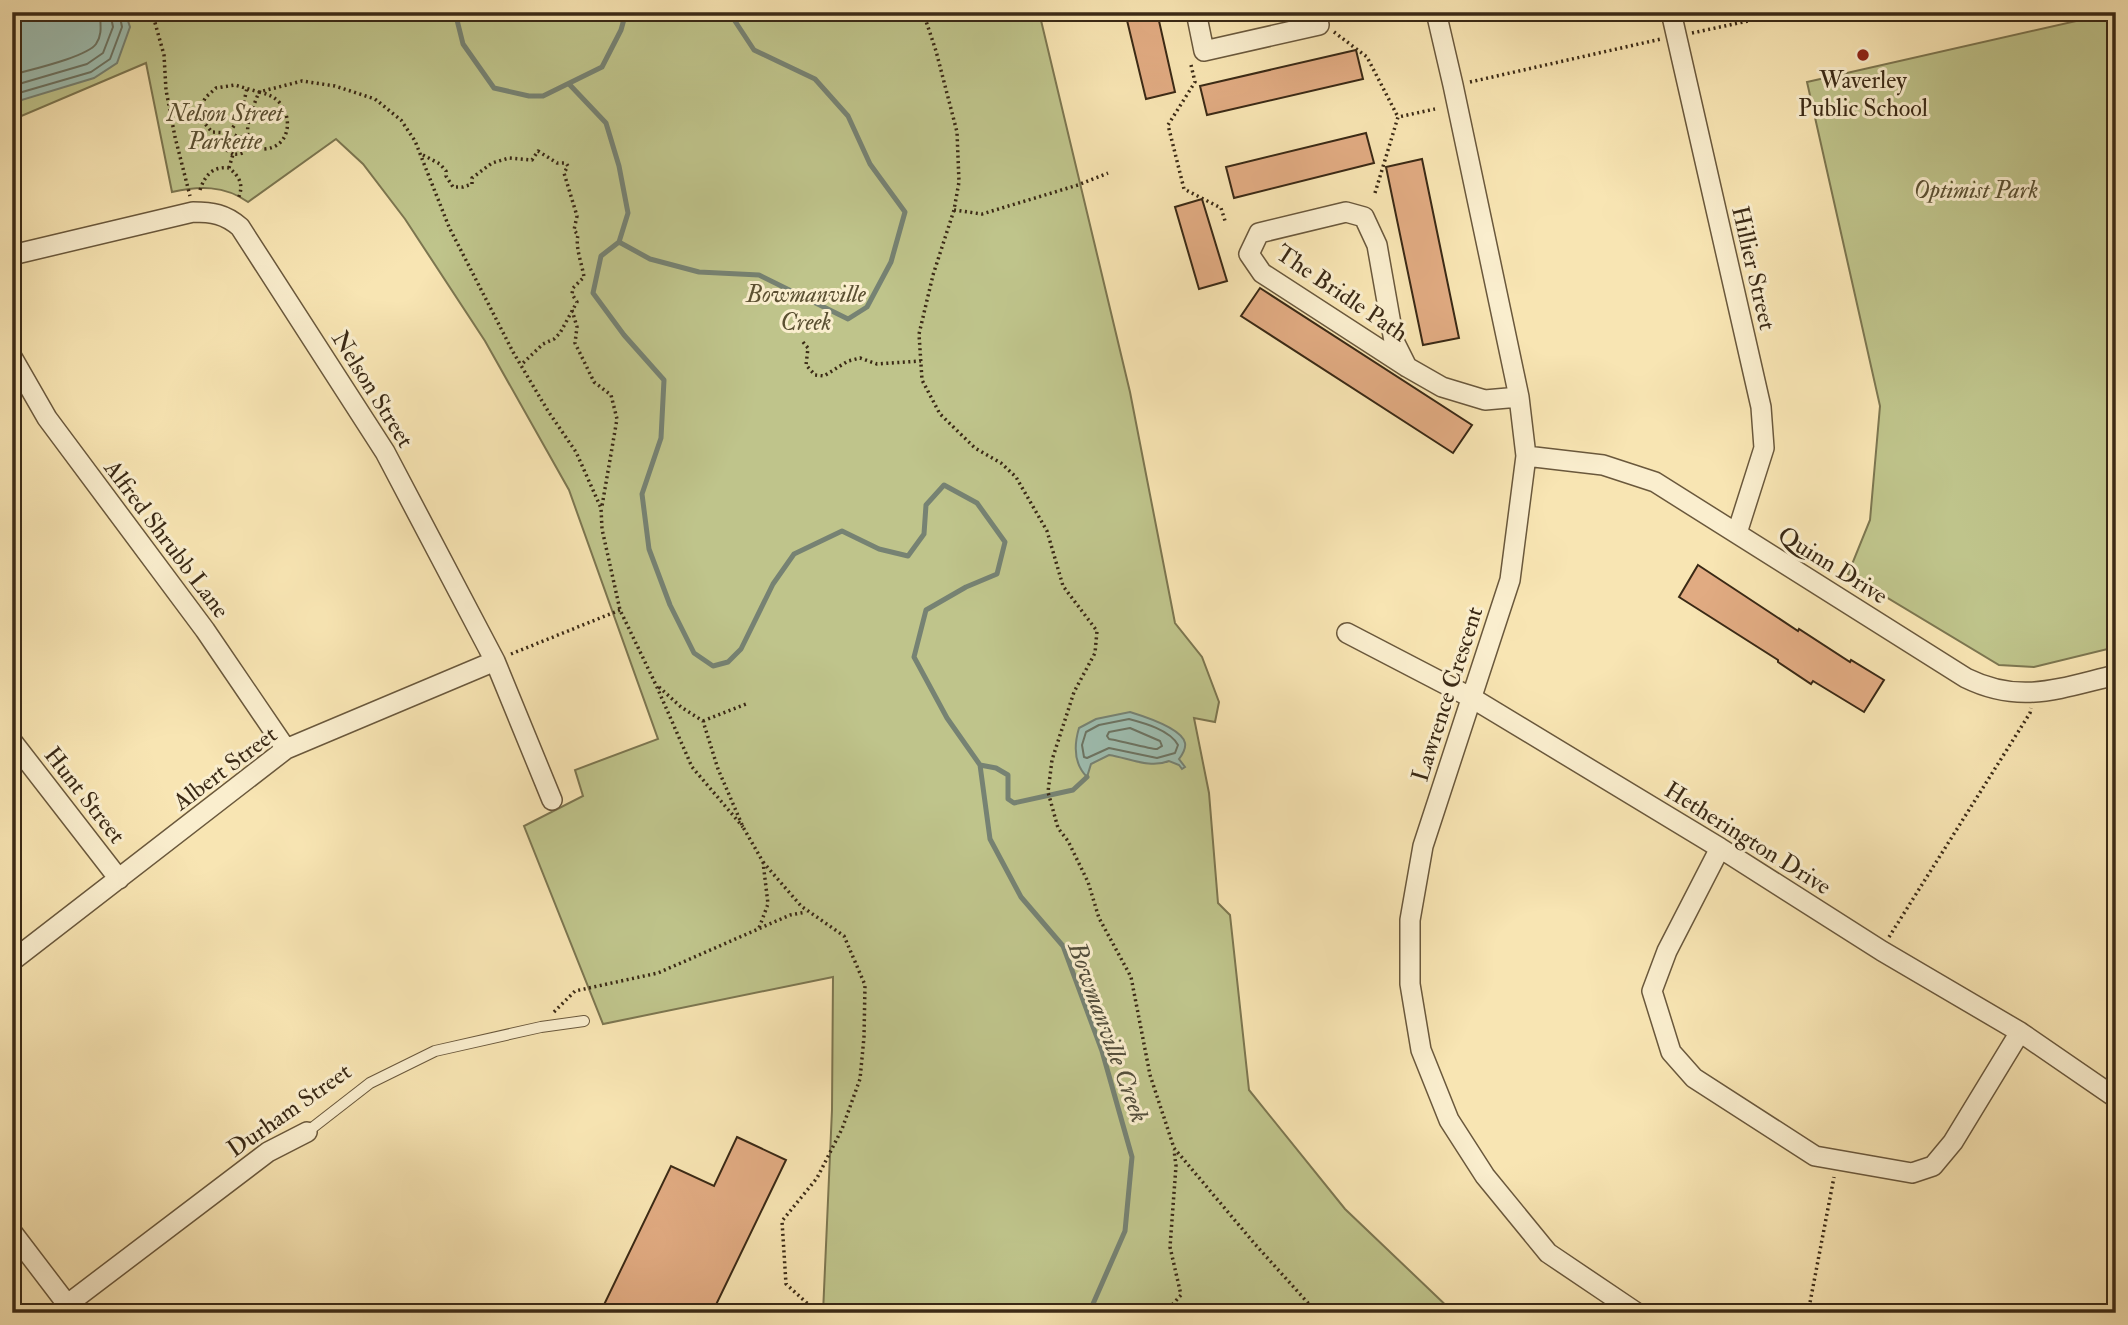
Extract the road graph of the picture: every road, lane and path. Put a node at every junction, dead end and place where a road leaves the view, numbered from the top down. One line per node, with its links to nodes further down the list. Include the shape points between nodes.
1 (152, 12): 26 (path)
2 (923, 12): 25 (path, via 957,132 959,182)
3 (1196, 12): 4 (street, via 1204,51 1319,25)
4 (1316, 12)
5 (1436, 12): 11 (street, Lawrence Crescent)
6 (1671, 12): 9 (street, Hillier Street)
7 (1790, 12): 9 (path)
8 (1334, 32): 15 (path, via 1367,57)
9 (1676, 36): 11 (path); 38 (street, Hillier Street, via 1761,407 1764,447)
10 (1191, 65): 27 (path, via 1195,82 1168,125 1184,189 1221,208)
11 (1453, 85): 35 (street, Lawrence Crescent)
12 (247, 88): 13 (path); 16 (path, via 238,120); 16 (path, via 222,86 203,102 201,114 207,128 217,134)
13 (259, 92): 17 (path, via 247,128); 17 (path, via 282,106 288,129 281,143 270,149); 18 (path, via 302,81 375,99 401,120)
14 (1435, 109): 15 (path)
15 (1398, 117): 23 (path)
16 (228, 133): 17 (path); 19 (path, via 225,149)
17 (250, 140): 19 (path, via 244,152)
18 (421, 154): 29 (path, via 440,163 453,187 472,184 472,178 492,163 509,158 532,160 538,151 557,163 566,163 564,173 577,216 574,230 584,277 573,288 577,302); 33 (path, via 449,227)
19 (233, 155): 20 (path)
20 (229, 168): 22 (path, via 207,175); 24 (path, via 241,184)
21 (1108, 173): 25 (path, via 982,214)
22 (201, 190)
23 (1375, 193)
24 (239, 198)
25 (954, 210): 32 (path, via 919,334)
26 (193, 212): 28 (street, Nelson Street); 41 (street, Nelson Street, via 214,212 240,227 385,452)
27 (1226, 224)
28 (12, 255)
29 (572, 310): 33 (path, via 560,333); 37 (path, via 575,344 594,382 611,395 617,419)
30 (803, 342): 32 (path, via 808,348 806,365 815,375 824,376 860,358 877,364)
31 (12, 357): 49 (street, Alfred Shrubb Lane, via 47,418 205,629)
32 (921, 361): 66 (path, via 922,380 940,414 975,448 1009,470 1032,501 1048,531 1063,586 1097,631 1095,653 1073,692 1063,723 1048,792 1058,828 1131,977 1150,1075)
33 (522, 364): 37 (path, via 576,452)
34 (1407, 367): 34 (street, The Bridle Path, via 1394,341 1377,245 1364,217 1346,212 1259,233 1249,254 1262,274); 35 (street, The Bridle Path, via 1442,387 1485,400)
35 (1519, 397): 36 (street, Lawrence Crescent)
36 (1526, 456): 38 (street, Quinn Drive, via 1603,465 1654,482); 44 (street, Lawrence Crescent, via 1510,580)
37 (601, 508): 39 (path, via 601,529)
38 (1737, 533): 42 (street, Quinn Drive, via 1985,688 2030,694)
39 (620, 610): 41 (path); 43 (path)
40 (1347, 633): 44 (street, Hetherington Drive)
41 (495, 661): 49 (street, Albert Street); 50 (street, Nelson Street)
42 (2116, 675)
43 (656, 684): 47 (path); 51 (path, via 692,767)
44 (1472, 698): 52 (street, Hetherington Drive); 73 (street, Lawrence Crescent, via 1423,846 1410,920 1410,984 1421,1050 1450,1120 1485,1175 1548,1253)
45 (746, 704): 47 (path)
46 (2030, 713): 59 (path)
47 (703, 721): 51 (path)
48 (12, 741): 54 (street, Hunt Street)
49 (286, 749): 54 (street, Albert Street)
50 (552, 800)
51 (743, 827): 53 (path)
52 (1720, 848): 59 (street, Hetherington Drive); 67 (street, via 1667,951 1652,991 1671,1052 1694,1078 1815,1156)
53 (763, 862): 55 (path); 58 (path, via 768,904)
54 (119, 879): 60 (street, Albert Street)
55 (797, 901): 56 (path); 57 (path)
56 (811, 913): 57 (path); 70 (path, via 844,936 865,985 860,1079 817,1178 782,1221 786,1284)
57 (790, 915): 58 (path)
58 (759, 928): 62 (path, via 658,973 575,991)
59 (1882, 951): 63 (street, Hetherington Drive)
60 (12, 961)
61 (584, 1021): 62 (lane, Durham Street)
62 (541, 1027): 65 (lane, Durham Street, via 435,1051 370,1083)
63 (2020, 1032): 64 (street, Hetherington Drive); 67 (street, via 1954,1142 1933,1166 1912,1173)
64 (2116, 1098)
65 (307, 1132): 69 (street, Durham Street, via 268,1152)
66 (1174, 1148): 71 (path, via 1170,1247 1181,1294); 72 (path)
67 (1837, 1160): 74 (path)
68 (12, 1232): 69 (street)
69 (66, 1310)
70 (818, 1313)
71 (1165, 1313)
72 (1317, 1313)
73 (1637, 1313)
74 (1808, 1313)

